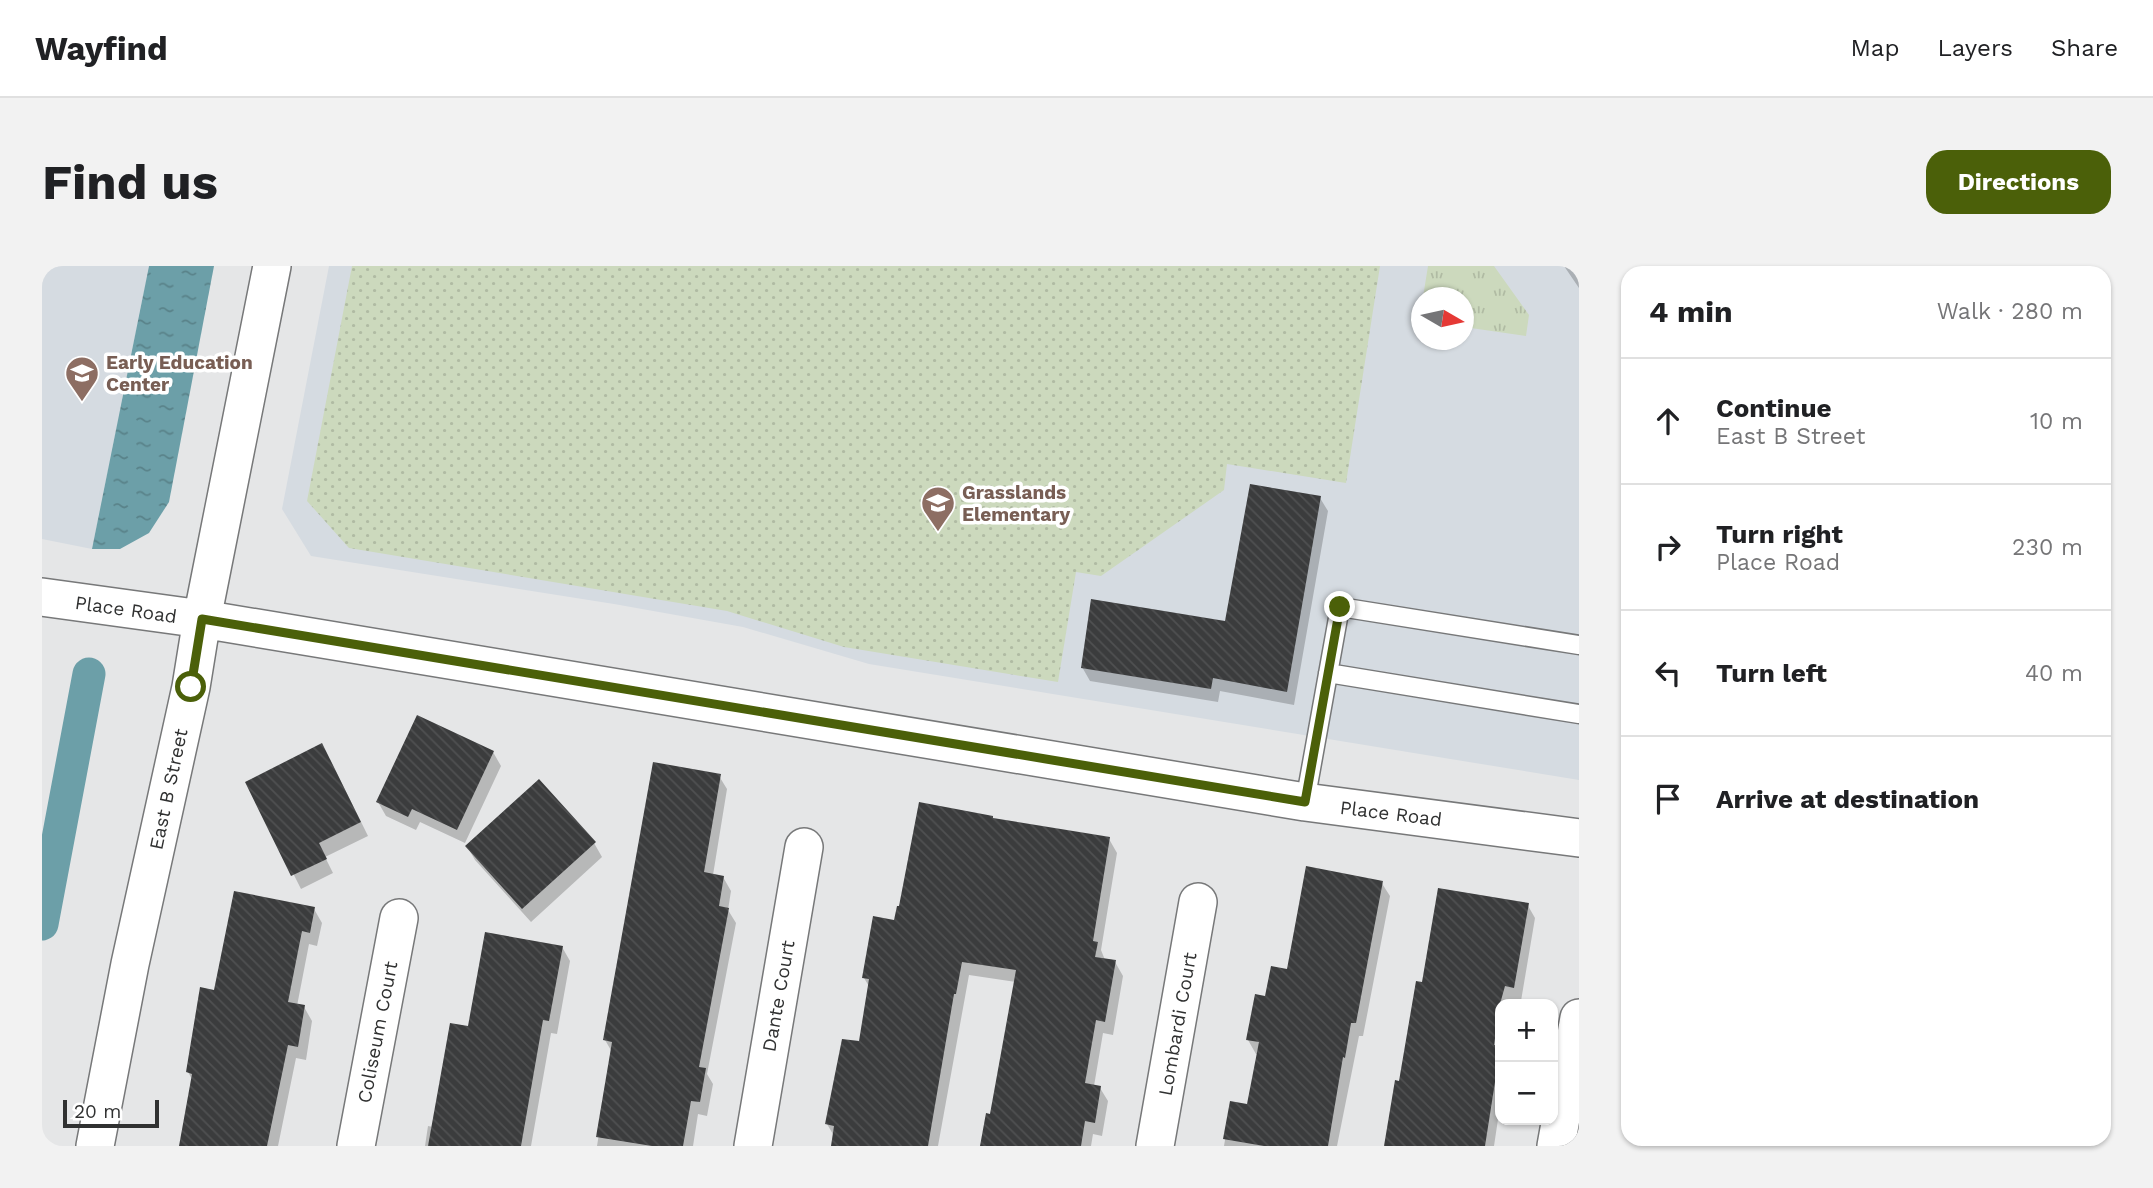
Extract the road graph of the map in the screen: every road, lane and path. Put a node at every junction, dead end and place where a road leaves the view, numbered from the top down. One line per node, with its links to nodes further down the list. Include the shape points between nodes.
1 (272, 266): 3 (street, East B Street)
2 (42, 597): 3 (street, Place Road)
3 (202, 619): 7 (street, Place Road); 14 (street, East B Street)
4 (1579, 645): 5 (lane, via 1340,607)
5 (1328, 673): 6 (lane); 7 (lane)
6 (1579, 715)
7 (1305, 802): 8 (street, Place Road)
8 (1579, 838)
9 (804, 847): 16 (street, Dante Court)
10 (1198, 902): 17 (street, Lombardi Court)
11 (399, 918): 15 (street, Coliseum Court)
12 (1579, 1018): 13 (street)
13 (1573, 1094): 18 (street)
14 (95, 1146)
15 (356, 1146)
16 (753, 1146)
17 (1155, 1146)
18 (1556, 1146)

